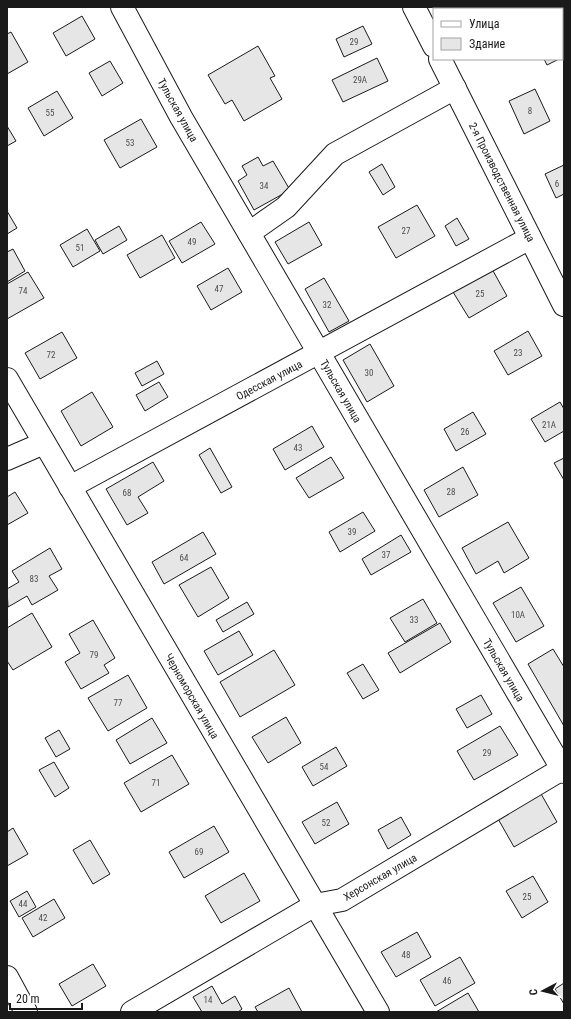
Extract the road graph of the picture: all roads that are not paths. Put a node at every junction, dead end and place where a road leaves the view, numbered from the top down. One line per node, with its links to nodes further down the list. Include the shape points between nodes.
1 (122, 7): 6 (street, Тульская улица, via 181,117)
2 (414, 7): 3 (street)
3 (433, 44)
4 (441, 60): 5 (street, 2-я Производственная улица)
5 (455, 88): 6 (street, via 335,154 286,207); 7 (street, 2-я Производственная улица)
6 (249, 233): 9 (street, Тульская улица)
7 (530, 238): 8 (street, 2-я Производственная улица); 9 (street, Одесская улица)
8 (564, 305)
9 (319, 353): 13 (street, Одесская улица); 14 (street, Тульская улица)
10 (7, 379): 11 (street, Черноморская улица)
11 (44, 443): 12 (street); 13 (street, Черноморская улица)
12 (7, 459)
13 (70, 487): 15 (street, Черноморская улица)
14 (563, 770): 15 (street, Херсонская улица, via 342,900)
15 (315, 905): 18 (street, Херсонская улица); 19 (street, Черноморская улица)
16 (7, 977): 17 (street)
17 (26, 1012)
18 (132, 1012)
19 (378, 1012)

